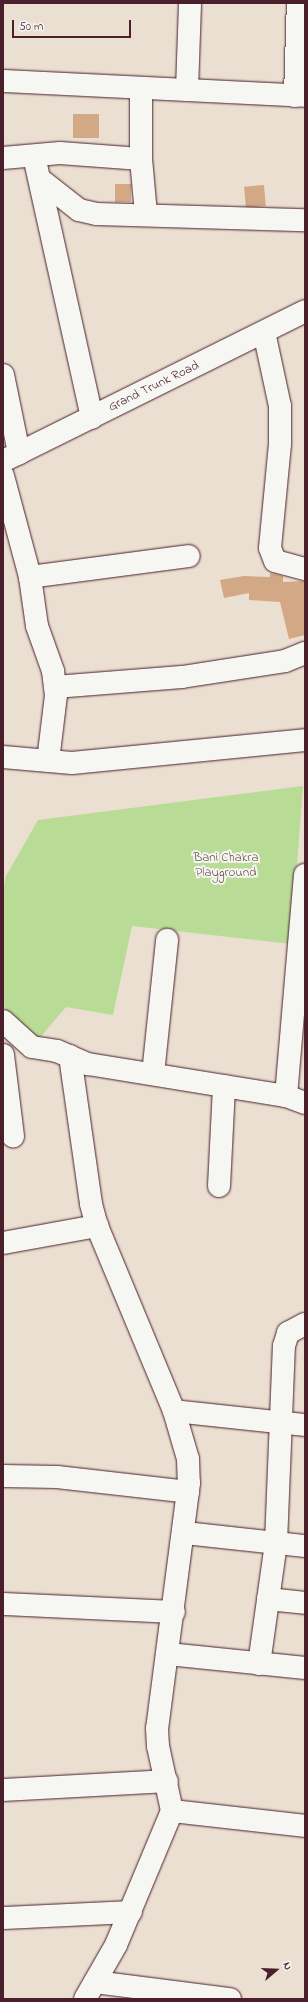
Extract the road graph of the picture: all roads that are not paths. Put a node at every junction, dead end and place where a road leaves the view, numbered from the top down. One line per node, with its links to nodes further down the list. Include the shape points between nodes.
1 (190, 3): 5 (street)
2 (298, 3): 6 (street)
3 (3, 81): 4 (street)
4 (141, 88): 5 (street); 9 (street)
5 (187, 90): 6 (street)
6 (300, 96)
7 (34, 156): 8 (street); 9 (street, via 60,153); 10 (street)
8 (3, 158)
9 (141, 159): 11 (street)
10 (42, 181): 11 (street, via 79,210 96,214); 16 (street)
11 (146, 214): 12 (street)
12 (305, 220)
13 (305, 311): 14 (street, Grand Trunk Road)
14 (264, 332): 16 (street, Grand Trunk Road); 20 (street, via 280,406 280,444 270,548 275,561)
15 (3, 375): 17 (street)
16 (92, 418): 17 (street, Grand Trunk Road)
17 (11, 457)
18 (3, 476): 21 (street)
19 (189, 556): 21 (street)
20 (305, 569)
21 (30, 577): 23 (street, via 37,626)
22 (305, 653): 23 (street, via 285,661 182,677)
23 (55, 687): 26 (street)
24 (305, 740): 26 (street, via 72,763)
25 (3, 757): 26 (street)
26 (48, 761)
27 (305, 875): 28 (street)
28 (303, 915): 35 (street)
29 (167, 940): 33 (street)
30 (3, 1021): 32 (street, via 32,1047)
31 (3, 1055): 36 (street)
32 (70, 1056): 33 (street, via 88,1064); 38 (street, via 86,1180)
33 (153, 1074): 34 (street)
34 (224, 1086): 35 (street); 37 (street)
35 (295, 1099)
36 (13, 1136)
37 (219, 1186)
38 (97, 1226): 39 (street); 41 (street)
39 (3, 1243)
40 (305, 1324): 42 (street, via 288,1333 284,1346)
41 (174, 1411): 42 (street); 45 (street, via 188,1459)
42 (282, 1423): 43 (street); 47 (street)
43 (305, 1425)
44 (3, 1476): 45 (street, via 57,1477)
45 (188, 1492): 46 (street)
46 (185, 1533): 47 (street); 52 (street)
47 (276, 1543): 48 (street); 49 (street)
48 (305, 1546)
49 (268, 1599): 50 (street); 54 (street)
50 (305, 1603)
51 (3, 1604): 52 (street)
52 (174, 1612): 53 (street)
53 (168, 1654): 54 (street); 56 (street, via 158,1728 158,1746)
54 (259, 1664): 55 (street)
55 (305, 1668)
56 (167, 1781): 57 (street); 58 (street)
57 (3, 1790)
58 (172, 1811): 59 (street); 60 (street)
59 (305, 1826)
60 (131, 1912): 61 (street); 62 (street)
61 (3, 1918)
62 (90, 1990): 63 (street)
63 (230, 1999)

